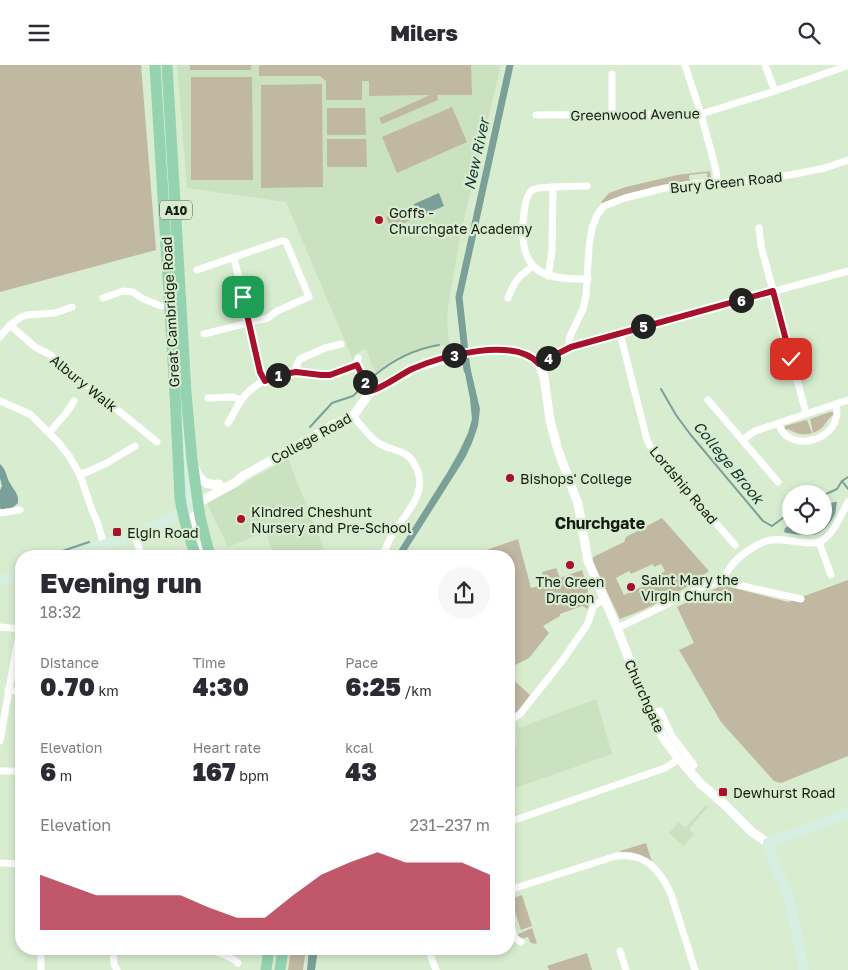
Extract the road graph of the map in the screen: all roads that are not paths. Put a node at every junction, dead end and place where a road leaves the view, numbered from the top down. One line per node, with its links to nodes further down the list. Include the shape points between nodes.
1 (155, 65): 25 (highway, Great Cambridge Road / A10)
2 (167, 65): 38 (highway, Great Cambridge Road / A10)
3 (684, 65): 8 (street)
4 (766, 65): 7 (street)
5 (847, 67): 7 (street, Greenwood Avenue)
6 (612, 74): 10 (street)
7 (775, 91): 8 (street, Greenwood Avenue)
8 (701, 114): 10 (street, Greenwood Avenue); 12 (street)
9 (536, 115): 10 (street, Greenwood Avenue)
10 (612, 115)
11 (848, 160): 12 (street, Bury Green Road, via 790,175)
12 (717, 182): 21 (street, Bury Green Road, via 651,191 602,208 592,228)
13 (587, 186): 14 (street)
14 (552, 187): 17 (street, via 532,190 526,202 523,243); 20 (street, via 552,252)
15 (760, 227): 22 (street, via 761,246)
16 (234, 258): 18 (street); 27 (street); 27 (street, via 284,241 309,297 268,318)
17 (533, 266): 20 (street); 24 (street, via 514,282)
18 (197, 271)
19 (848, 271): 22 (street)
20 (548, 276): 21 (street)
21 (588, 279): 33 (street, Bury Green Road, via 585,303 570,334)
22 (773, 291): 29 (street); 46 (street)
23 (103, 298): 25 (street, via 123,291 133,292 161,306)
24 (508, 298)
25 (169, 305): 60 (highway, Great Cambridge Road / A10)
26 (72, 307): 28 (street, via 55,313 27,315)
27 (248, 323): 30 (street); 36 (street)
28 (10, 325): 31 (street); 52 (street, Albury Walk)
29 (620, 333): 33 (street); 66 (street, Lordship Road, via 651,449)
30 (204, 334)
31 (0, 337)
32 (342, 344): 35 (street, via 324,347 300,359)
33 (571, 347): 34 (street)
34 (539, 364): 37 (street, College Road, via 525,354 490,350 463,353 413,369); 77 (street, Churchgate, via 555,439 578,504 588,561)
35 (296, 372): 36 (street); 37 (street, via 330,375 358,362)
36 (265, 381): 40 (street)
37 (371, 391): 47 (street, College Road)
38 (186, 393): 54 (highway, Great Cambridge Road / A10); 60 (main road, via 184,420)
39 (208, 397): 40 (street)
40 (241, 400): 48 (street)
41 (708, 400): 51 (street)
42 (848, 400): 45 (street)
43 (0, 401): 50 (street, via 31,415)
44 (74, 401): 50 (street)
45 (836, 404): 46 (street); 49 (street, via 838,411 834,424 813,440 791,438 782,431)
46 (806, 413): 49 (street)
47 (353, 416): 56 (street, College Road); 72 (street, via 376,441 408,456 420,478 413,504)
48 (228, 423)
49 (779, 423): 51 (street, via 755,431)
50 (49, 433): 55 (street)
51 (742, 440): 57 (street)
52 (157, 442)
53 (134, 446): 55 (street)
54 (192, 461): 58 (street, via 202,481); 60 (highway, Great Cambridge Road / A10)
55 (80, 475): 65 (street)
56 (242, 475): 58 (street, College Road); 60 (street, College Road, via 236,482)
57 (778, 483)
58 (219, 485): 60 (street, College Road)
59 (848, 502): 64 (street, via 837,524)
60 (189, 505): 63 (main road, College Road); 69 (highway, Great Cambridge Road / A10, via 190,541); 70 (street); 71 (highway, Great Cambridge Road / A10)
61 (20, 510): 62 (street)
62 (0, 513)
63 (134, 534): 65 (main road, College Road); 68 (street)
64 (819, 542): 73 (street); 75 (street, via 766,541 735,561)
65 (104, 545): 67 (main road, College Road)
66 (735, 545)
67 (88, 550)
68 (140, 550)
69 (194, 550)
70 (201, 550)
71 (208, 550)
72 (385, 550)
73 (831, 575)
74 (15, 577): 76 (main road)
75 (722, 578): 78 (street, via 734,584); 81 (street)
76 (0, 581)
77 (604, 599): 81 (street, Churchgate); 86 (street, via 594,605 588,625)
78 (800, 599)
79 (15, 626): 80 (street)
80 (0, 627)
81 (617, 628): 85 (street, Churchgate)
82 (15, 656): 83 (street)
83 (8, 690): 84 (street); 87 (street)
84 (15, 691)
85 (650, 713): 88 (street, Churchgate); 91 (street, via 660,711 672,736 694,765)
86 (515, 718)
87 (0, 741)
88 (679, 759): 91 (street, Churchgate); 93 (street, via 664,768)
89 (0, 771): 90 (street)
90 (15, 771)
91 (689, 771): 94 (street, Churchgate, via 752,832)
92 (848, 813): 94 (main road)
93 (515, 820)
94 (768, 843): 115 (main road, via 790,903)
95 (0, 863): 96 (street)
96 (15, 864)
97 (515, 888): 114 (street, via 616,856 631,855 642,859 659,873 671,894)
98 (515, 938): 99 (street)
99 (521, 942)
100 (620, 951): 113 (street)
101 (41, 955): 108 (street)
102 (113, 955): 109 (street)
103 (226, 955): 107 (street)
104 (268, 955): 110 (highway)
105 (282, 955): 111 (highway)
106 (430, 955): 112 (street)
107 (238, 963)
108 (41, 970)
109 (117, 970)
110 (266, 970)
111 (280, 970)
112 (436, 970)
113 (626, 970)
114 (695, 970)
115 (804, 970)

